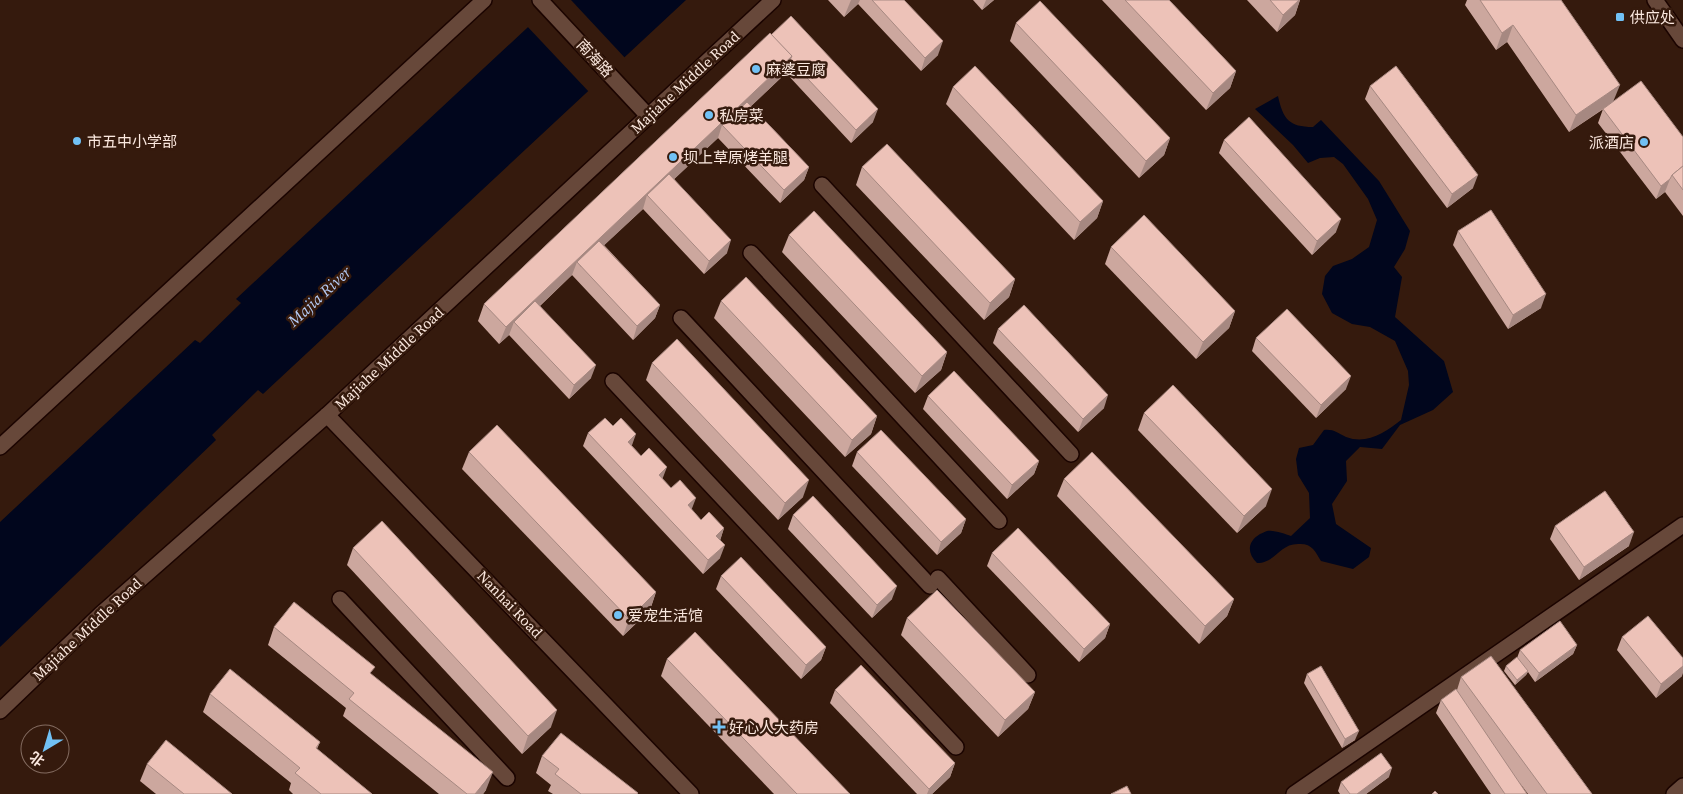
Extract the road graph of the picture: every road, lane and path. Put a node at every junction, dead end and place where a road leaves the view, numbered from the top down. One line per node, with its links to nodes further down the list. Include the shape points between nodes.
1 (484, 0): 12 (street)
2 (540, 0): 6 (street, 南海路)
3 (773, 0): 6 (street, Majiahe Middle Road)
4 (1655, 0): 5 (street)
5 (1683, 40)
6 (648, 117): 11 (street, Majiahe Middle Road)
7 (822, 185): 13 (street)
8 (751, 253): 14 (street)
9 (682, 318): 17 (street)
10 (613, 382): 19 (street)
11 (327, 415): 18 (street, Majiahe Middle Road, via 101,614); 22 (street, Nanhai Road)
12 (0, 446)
13 (1071, 454)
14 (999, 521)
15 (1683, 525): 23 (street)
16 (340, 599): 20 (street)
17 (1028, 676)
18 (0, 711)
19 (956, 747)
20 (506, 778)
21 (1683, 786): 24 (street)
22 (691, 794)
23 (1294, 794)
24 (1674, 794)

